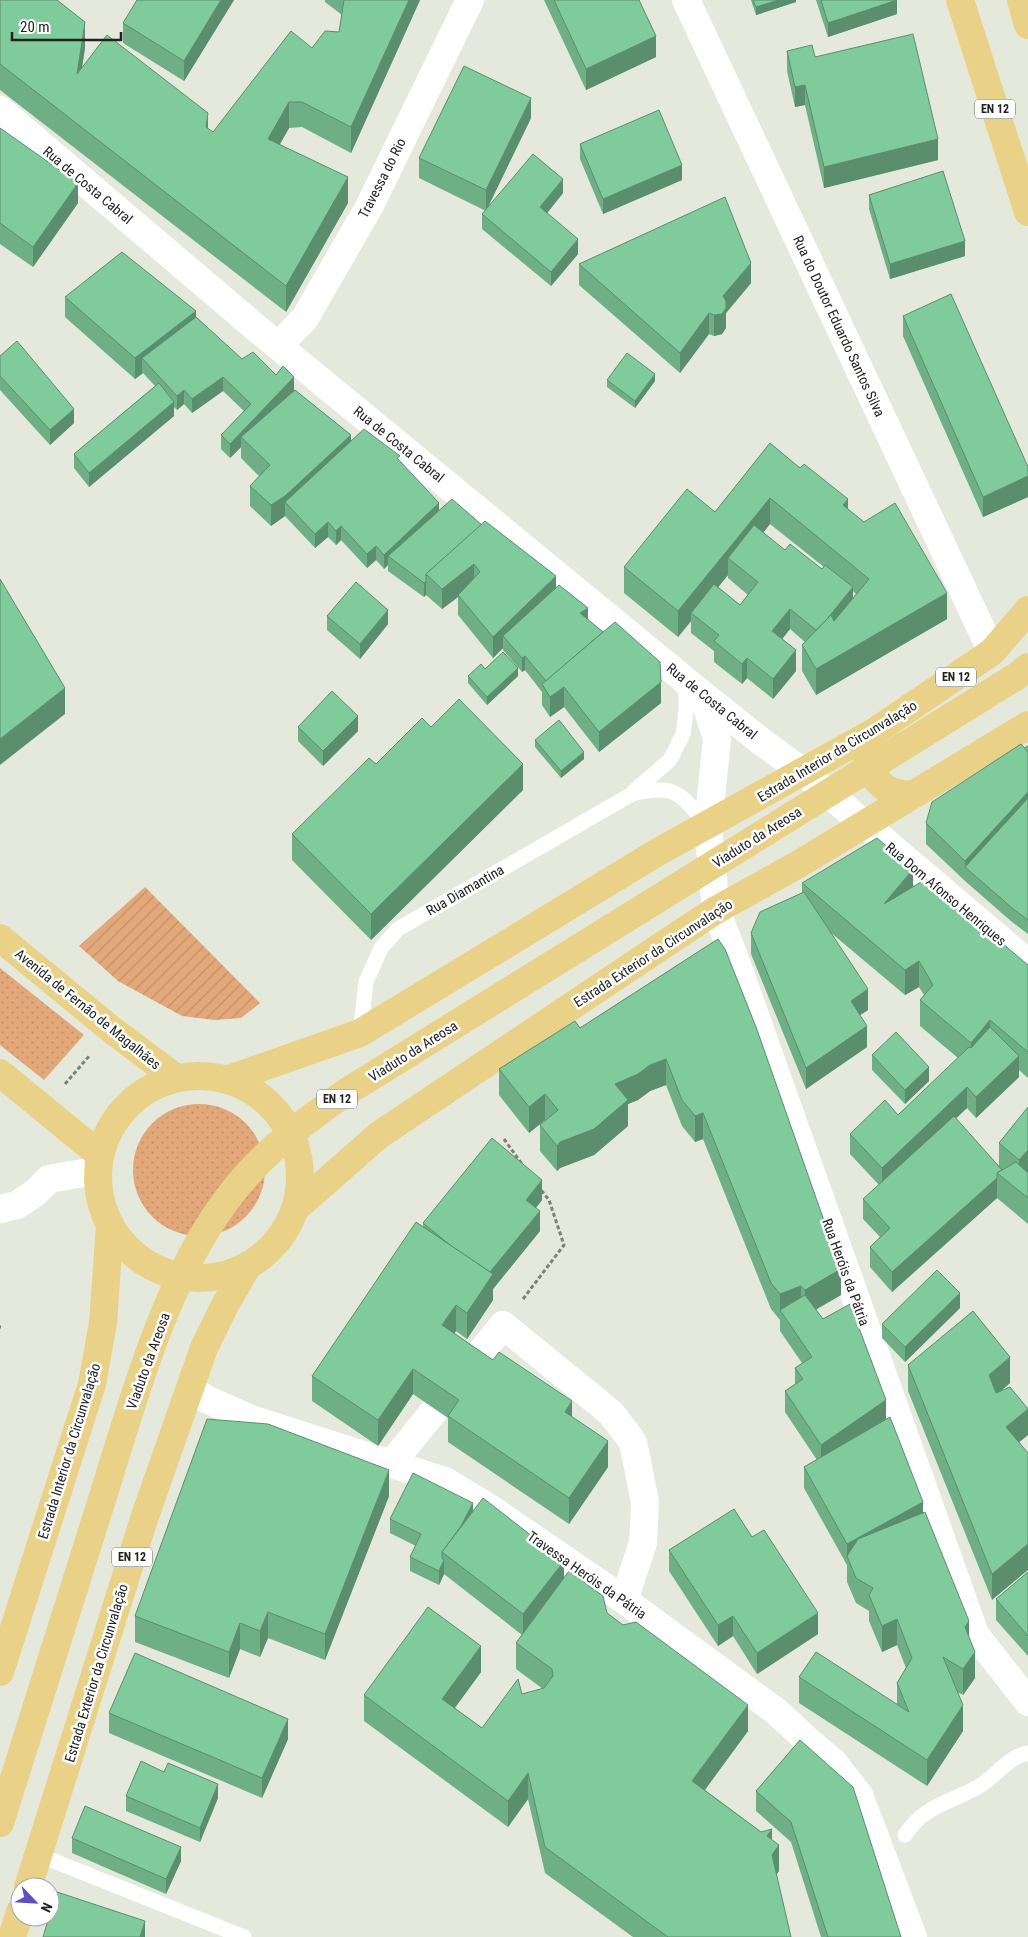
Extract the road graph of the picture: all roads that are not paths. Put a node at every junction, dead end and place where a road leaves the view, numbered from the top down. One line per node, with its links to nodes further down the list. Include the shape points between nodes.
1 (470, 0): 8 (street, Travessa do Rio, via 369,207 306,318)
2 (686, 0): 10 (street, Rua do Doutor Eduardo Santos Silva)
3 (960, 0): 7 (main road, EN 12)
4 (1021, 0): 5 (main road)
5 (1028, 25)
6 (0, 110): 8 (street, Rua de Costa Cabral)
7 (1028, 212)
8 (278, 346): 12 (street, Rua de Costa Cabral)
9 (1028, 610): 10 (main road, Estrada Interior da Circunvalação / EN 12)
10 (992, 652): 15 (main road, Estrada Interior da Circunvalação / EN 12)
11 (1028, 667): 39 (main road, Viaduto da Areosa / EN 12, via 348,1091 281,1141 253,1168 207,1228 161,1324)
12 (678, 674): 13 (street, Rua de Costa Cabral); 17 (lane, Rua Diamantina, via 686,695 683,734 670,760)
13 (703, 695): 16 (street, Rua de Costa Cabral); 20 (street, Rua Heróis da Pátria, via 717,739)
14 (1028, 725): 18 (main road, Estrada Exterior da Circunvalação / EN 12)
15 (874, 732): 16 (main road, Estrada Interior da Circunvalação / EN 12); 18 (main road, via 867,755 872,775 890,791)
16 (803, 772): 19 (street, Rua de Costa Cabral); 20 (main road, Estrada Interior da Circunvalação / EN 12)
17 (632, 794): 20 (lane, Rua Diamantina, via 651,789 681,795); 24 (lane, Rua Diamantina, via 398,929 381,948 366,982)
18 (912, 795): 19 (main road, Estrada Exterior da Circunvalação / EN 12)
19 (864, 824): 21 (main road, Estrada Exterior da Circunvalação / EN 12); 23 (street, Rua Dom Afonso Henriques)
20 (708, 826): 21 (street, Rua Heróis da Pátria); 24 (main road, EN 12, via 658,852)
21 (716, 910): 29 (main road, Estrada Exterior da Circunvalação / EN 12, via 379,1135); 37 (street, Rua Heróis da Pátria, via 975,1634)
22 (0, 938): 26 (main road, Avenida de Fernão de Magalhães)
23 (1028, 963)
24 (360, 1033): 27 (main road, EN 12)
25 (0, 1073): 28 (main road)
26 (176, 1078): 27 (main road, EN 12, via 203,1076); 28 (main road, EN 12, via 149,1089 127,1106 110,1129)
27 (229, 1080): 29 (main road, EN 12, via 258,1094 281,1116 296,1144 301,1175)
28 (98, 1163): 30 (street, via 49,1179 18,1205); 31 (main road, EN 12, via 97,1196)
29 (297, 1207): 32 (main road, EN 12, via 286,1231 269,1252)
30 (0, 1209)
31 (110, 1225): 32 (main road, EN 12, via 129,1251 155,1269 185,1278 217,1278); 36 (main road, Estrada Interior da Circunvalação / EN 12, via 103,1323 92,1384)
32 (247, 1267): 33 (main road, Estrada Exterior da Circunvalação / EN 12, via 208,1340)
33 (190, 1388): 34 (street, Travessa Heróis da Pátria, via 206,1399 251,1419); 41 (main road, Estrada Exterior da Circunvalação / EN 12, via 144,1516)
34 (392, 1463): 35 (street, Travessa Heróis da Pátria, via 445,1481); 35 (street, via 503,1326 611,1413 633,1442 645,1502 644,1543)
35 (624, 1600): 44 (street, Travessa Heróis da Pátria, via 777,1712 834,1762 859,1795)
36 (0, 1672)
37 (1028, 1702)
38 (1028, 1753): 40 (lane, via 1021,1754 969,1793 926,1813)
39 (0, 1823)
40 (905, 1835)
41 (39, 1855): 42 (main road, Estrada Exterior da Circunvalação / EN 12); 43 (lane)
42 (31, 1877)
43 (244, 1937)
44 (913, 1937)

